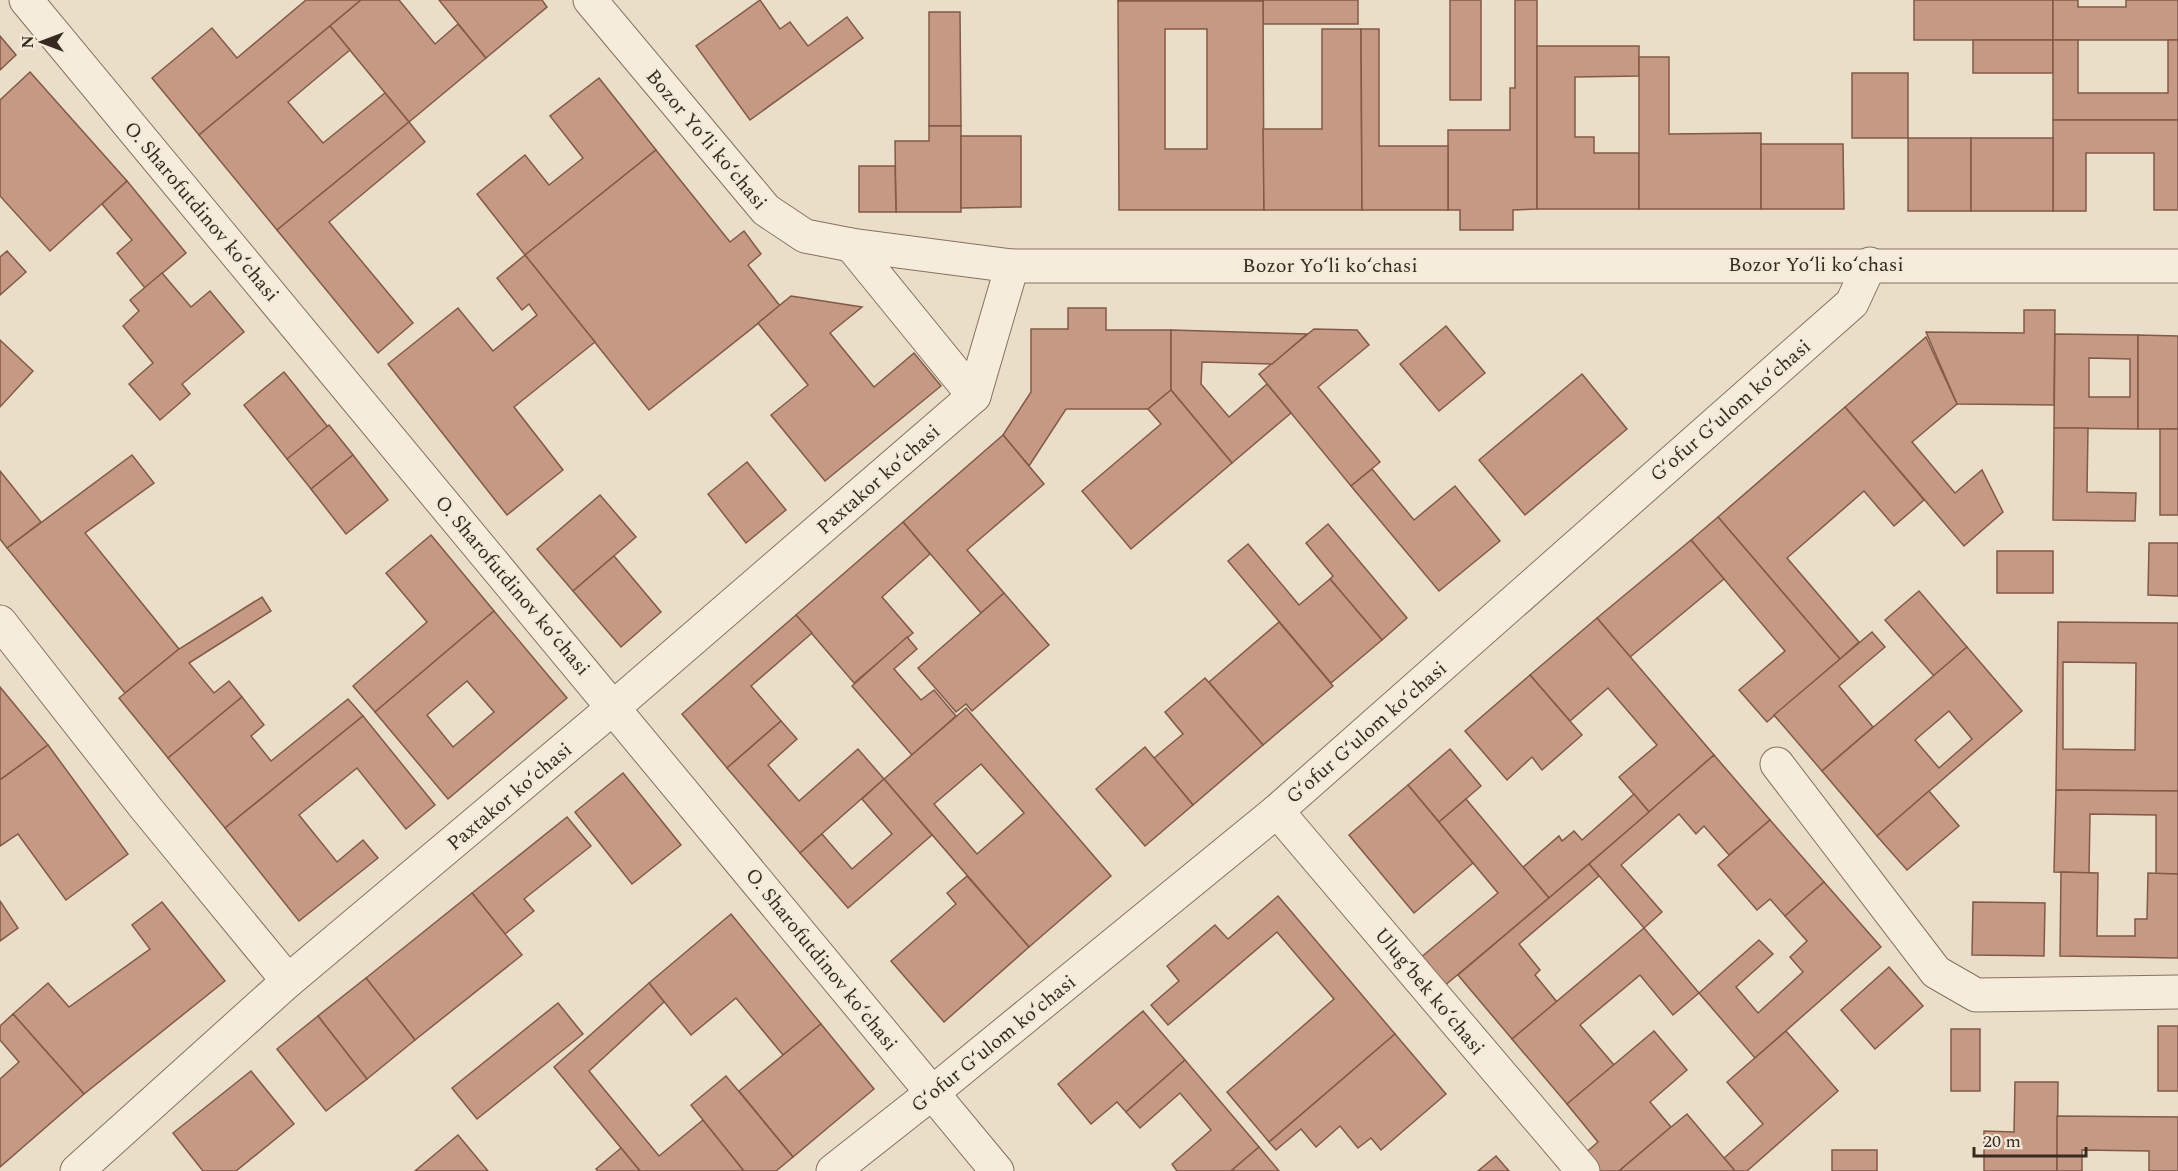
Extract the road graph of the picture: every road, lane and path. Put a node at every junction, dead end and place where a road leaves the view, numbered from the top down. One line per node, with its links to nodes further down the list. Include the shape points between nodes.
1 (26, 0): 9 (street, O. Sharofutdinov koʻchasi)
2 (590, 0): 3 (street, Bozor Yoʻli koʻchasi, via 766,210 805,236)
3 (851, 245): 5 (street, Bozor Yoʻli koʻchasi); 7 (street)
4 (1870, 264): 5 (street, Bozor Yoʻli koʻchasi); 6 (street, Bozor Yoʻli koʻchasi); 11 (street, Gʻofur Gʻulom koʻchasi, via 1852,303)
5 (1012, 266): 7 (street)
6 (2178, 266)
7 (974, 396): 9 (street, Paxtakor koʻchasi)
8 (0, 622): 12 (street)
9 (614, 707): 12 (street, Paxtakor koʻchasi); 14 (street, O. Sharofutdinov koʻchasi)
10 (1777, 764): 13 (street, via 1936,972 1976,995)
11 (1277, 811): 14 (street, Gʻofur Gʻulom koʻchasi); 18 (street, Ulugʻbek koʻchasi)
12 (288, 981): 15 (street, Paxtakor koʻchasi)
13 (2178, 992)
14 (932, 1094): 16 (street, Gʻofur Gʻulom koʻchasi); 17 (street, O. Sharofutdinov koʻchasi)
15 (77, 1171)
16 (833, 1171)
17 (997, 1171)
18 (1583, 1171)

